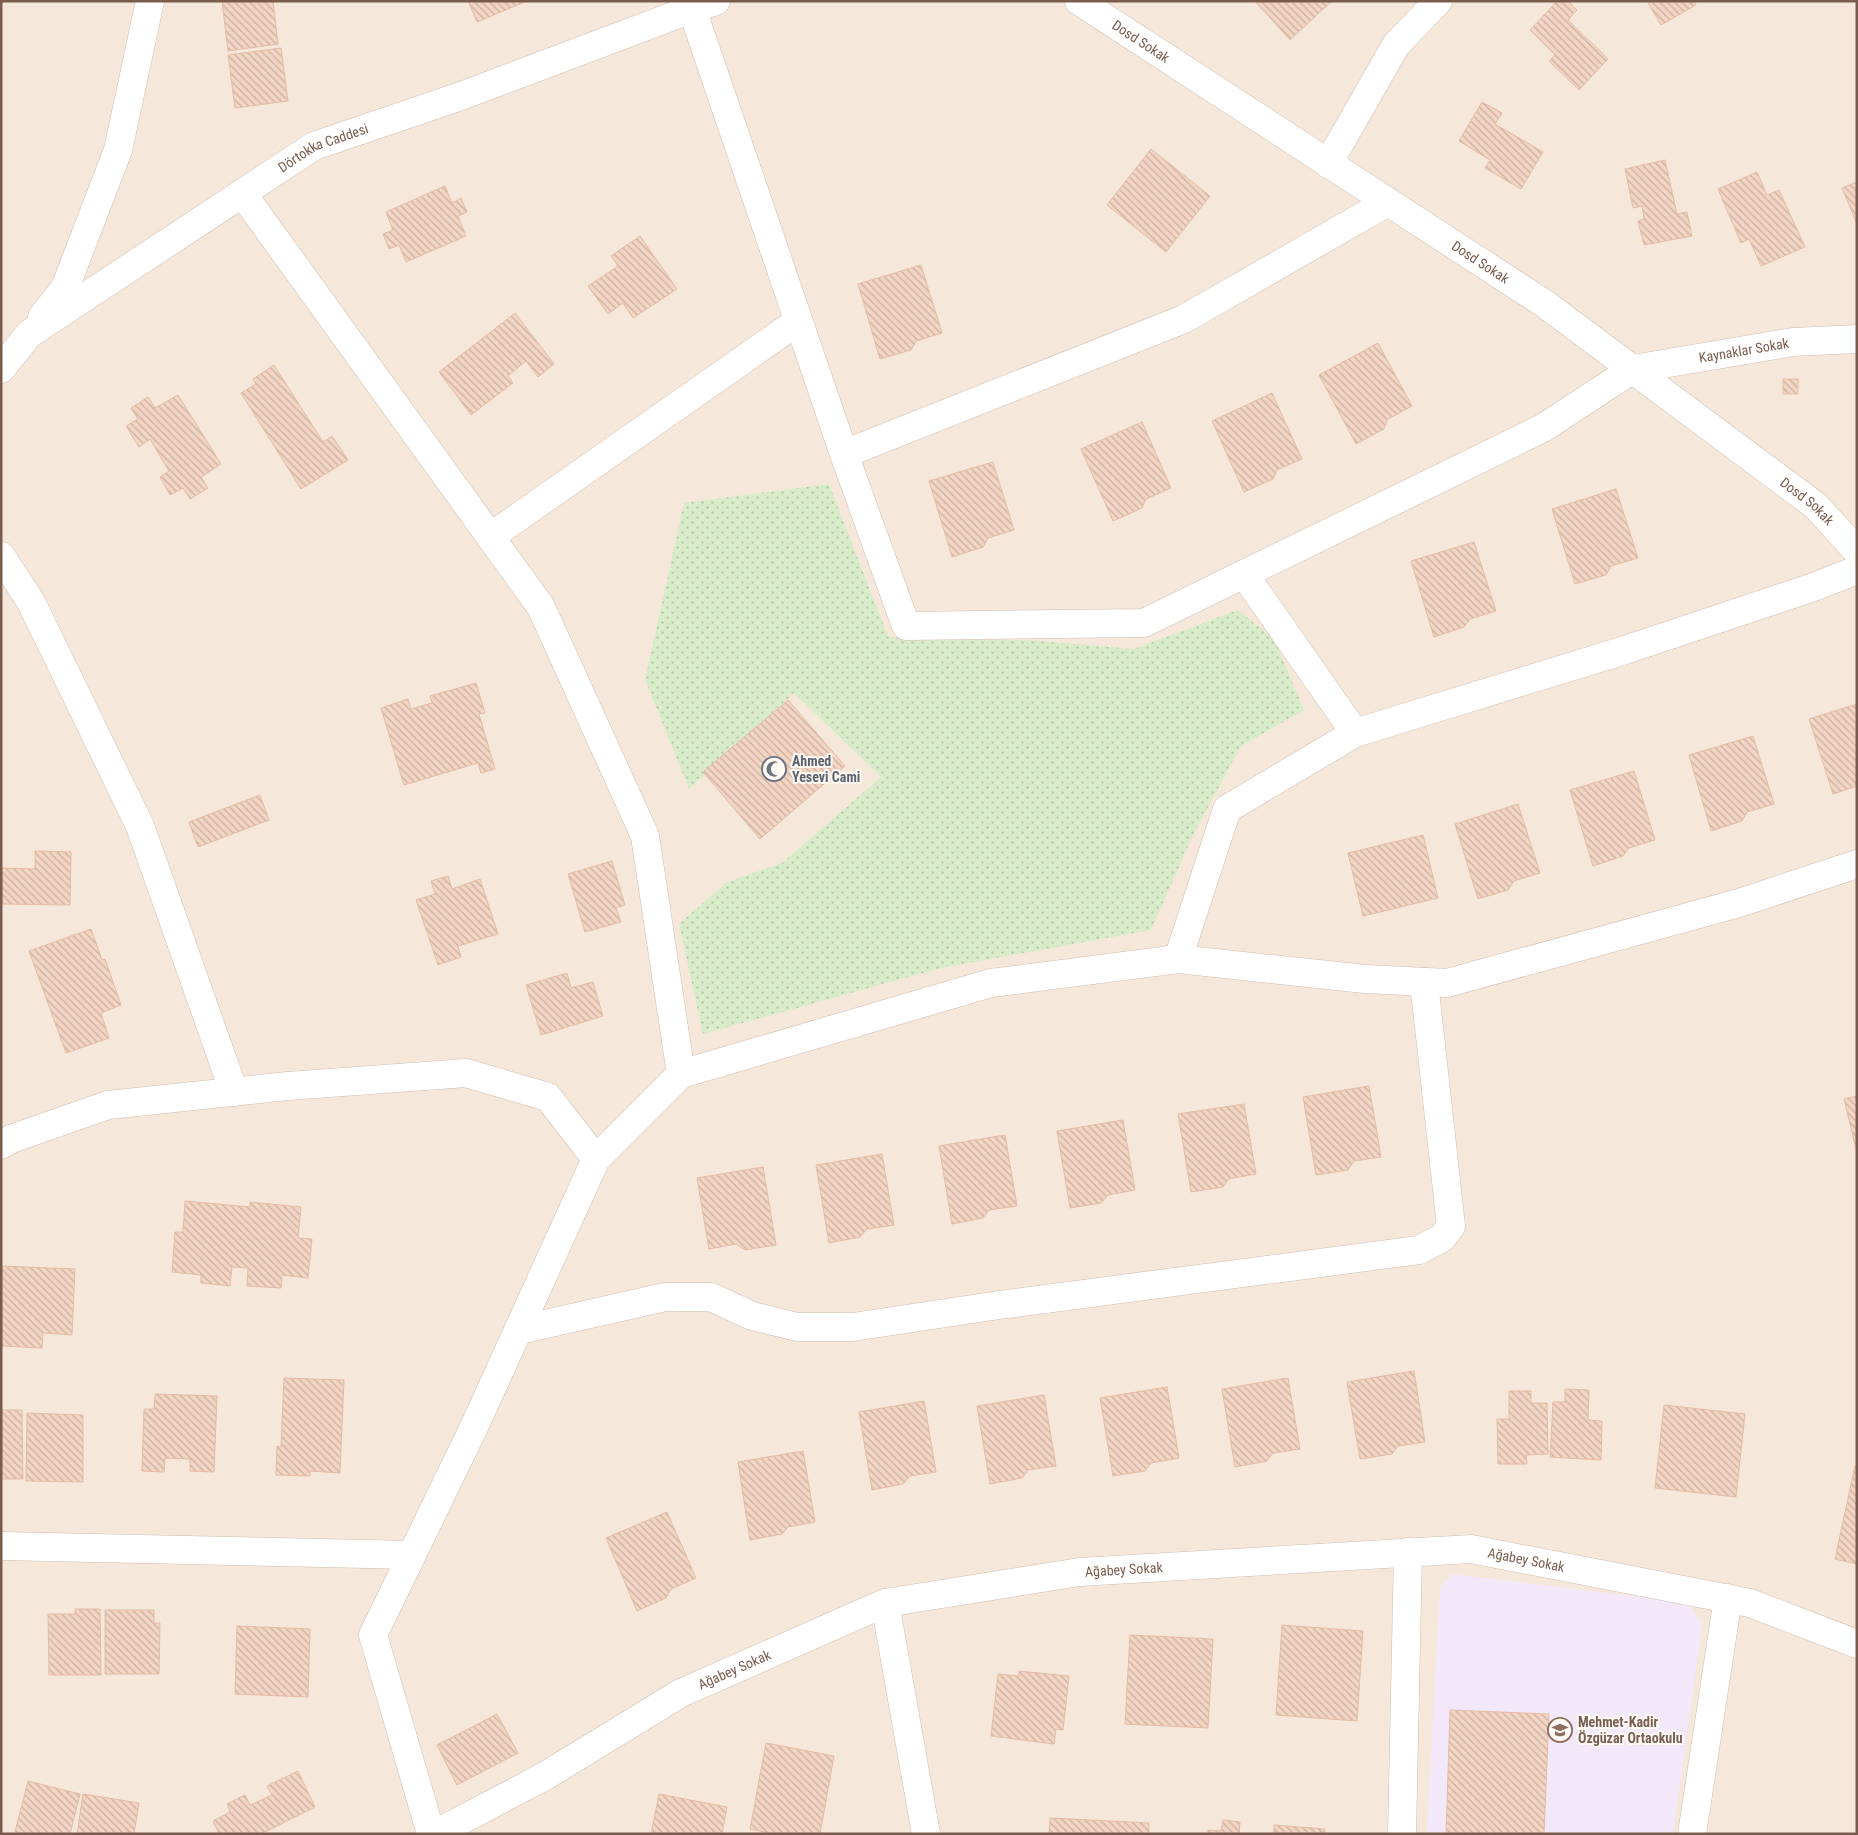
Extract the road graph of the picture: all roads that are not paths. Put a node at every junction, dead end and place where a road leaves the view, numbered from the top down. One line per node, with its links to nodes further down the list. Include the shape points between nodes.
1 (150, 1): 9 (street, via 118,150 65,288)
2 (1438, 1): 5 (street, via 1396,45)
3 (1079, 2): 5 (street, Dosd Sokak)
4 (704, 4): 6 (street, Dörtokka Caddesi, via 461,96 314,146); 8 (street)
5 (1328, 164): 7 (street, Dosd Sokak)
6 (242, 193): 9 (street, Dörtokka Caddesi); 14 (street)
7 (1388, 202): 12 (street, Dosd Sokak, via 1544,304); 13 (street, via 1184,319)
8 (798, 322): 13 (street); 14 (street)
9 (29, 334): 11 (street, Dörtokka Caddesi)
10 (1857, 339): 12 (street, Kaynaklar Sokak, via 1793,342)
11 (1, 369)
12 (1633, 370): 15 (street, Dosd Sokak, via 1816,506); 18 (street, via 1543,428)
13 (844, 454): 18 (street, via 906,626 1144,623)
14 (490, 537): 23 (street, via 541,606 645,836)
15 (1857, 551)
16 (1, 556): 24 (street, via 30,602 140,826)
17 (1857, 570): 19 (street, via 1625,650)
18 (1244, 574): 19 (street)
19 (1355, 733): 21 (street, via 1227,809)
20 (1857, 864): 22 (street, via 1739,903 1447,983)
21 (1178, 959): 22 (street, via 1365,979); 23 (street, via 991,983)
22 (1424, 982): 27 (street, via 1451,1226 1442,1238 1418,1250 999,1305 853,1328 798,1327 752,1316 711,1297 665,1296)
23 (682, 1074): 26 (street)
24 (234, 1092): 25 (street, via 108,1105); 26 (street, via 466,1073 548,1097)
25 (1, 1145)
26 (596, 1159): 27 (street)
27 (520, 1330): 30 (street)
28 (1, 1546): 30 (street)
29 (1408, 1552): 31 (street, Ağabey Sokak, via 1471,1548); 32 (street, Ağabey Sokak, via 1080,1572); 36 (street)
30 (412, 1555): 34 (street, via 373,1635)
31 (1728, 1598): 33 (street, Ağabey Sokak, via 1750,1603); 37 (street)
32 (885, 1604): 34 (street, Ağabey Sokak, via 681,1694 545,1776); 35 (street)
33 (1857, 1644)
34 (433, 1834)
35 (926, 1834)
36 (1402, 1834)
37 (1692, 1834)

